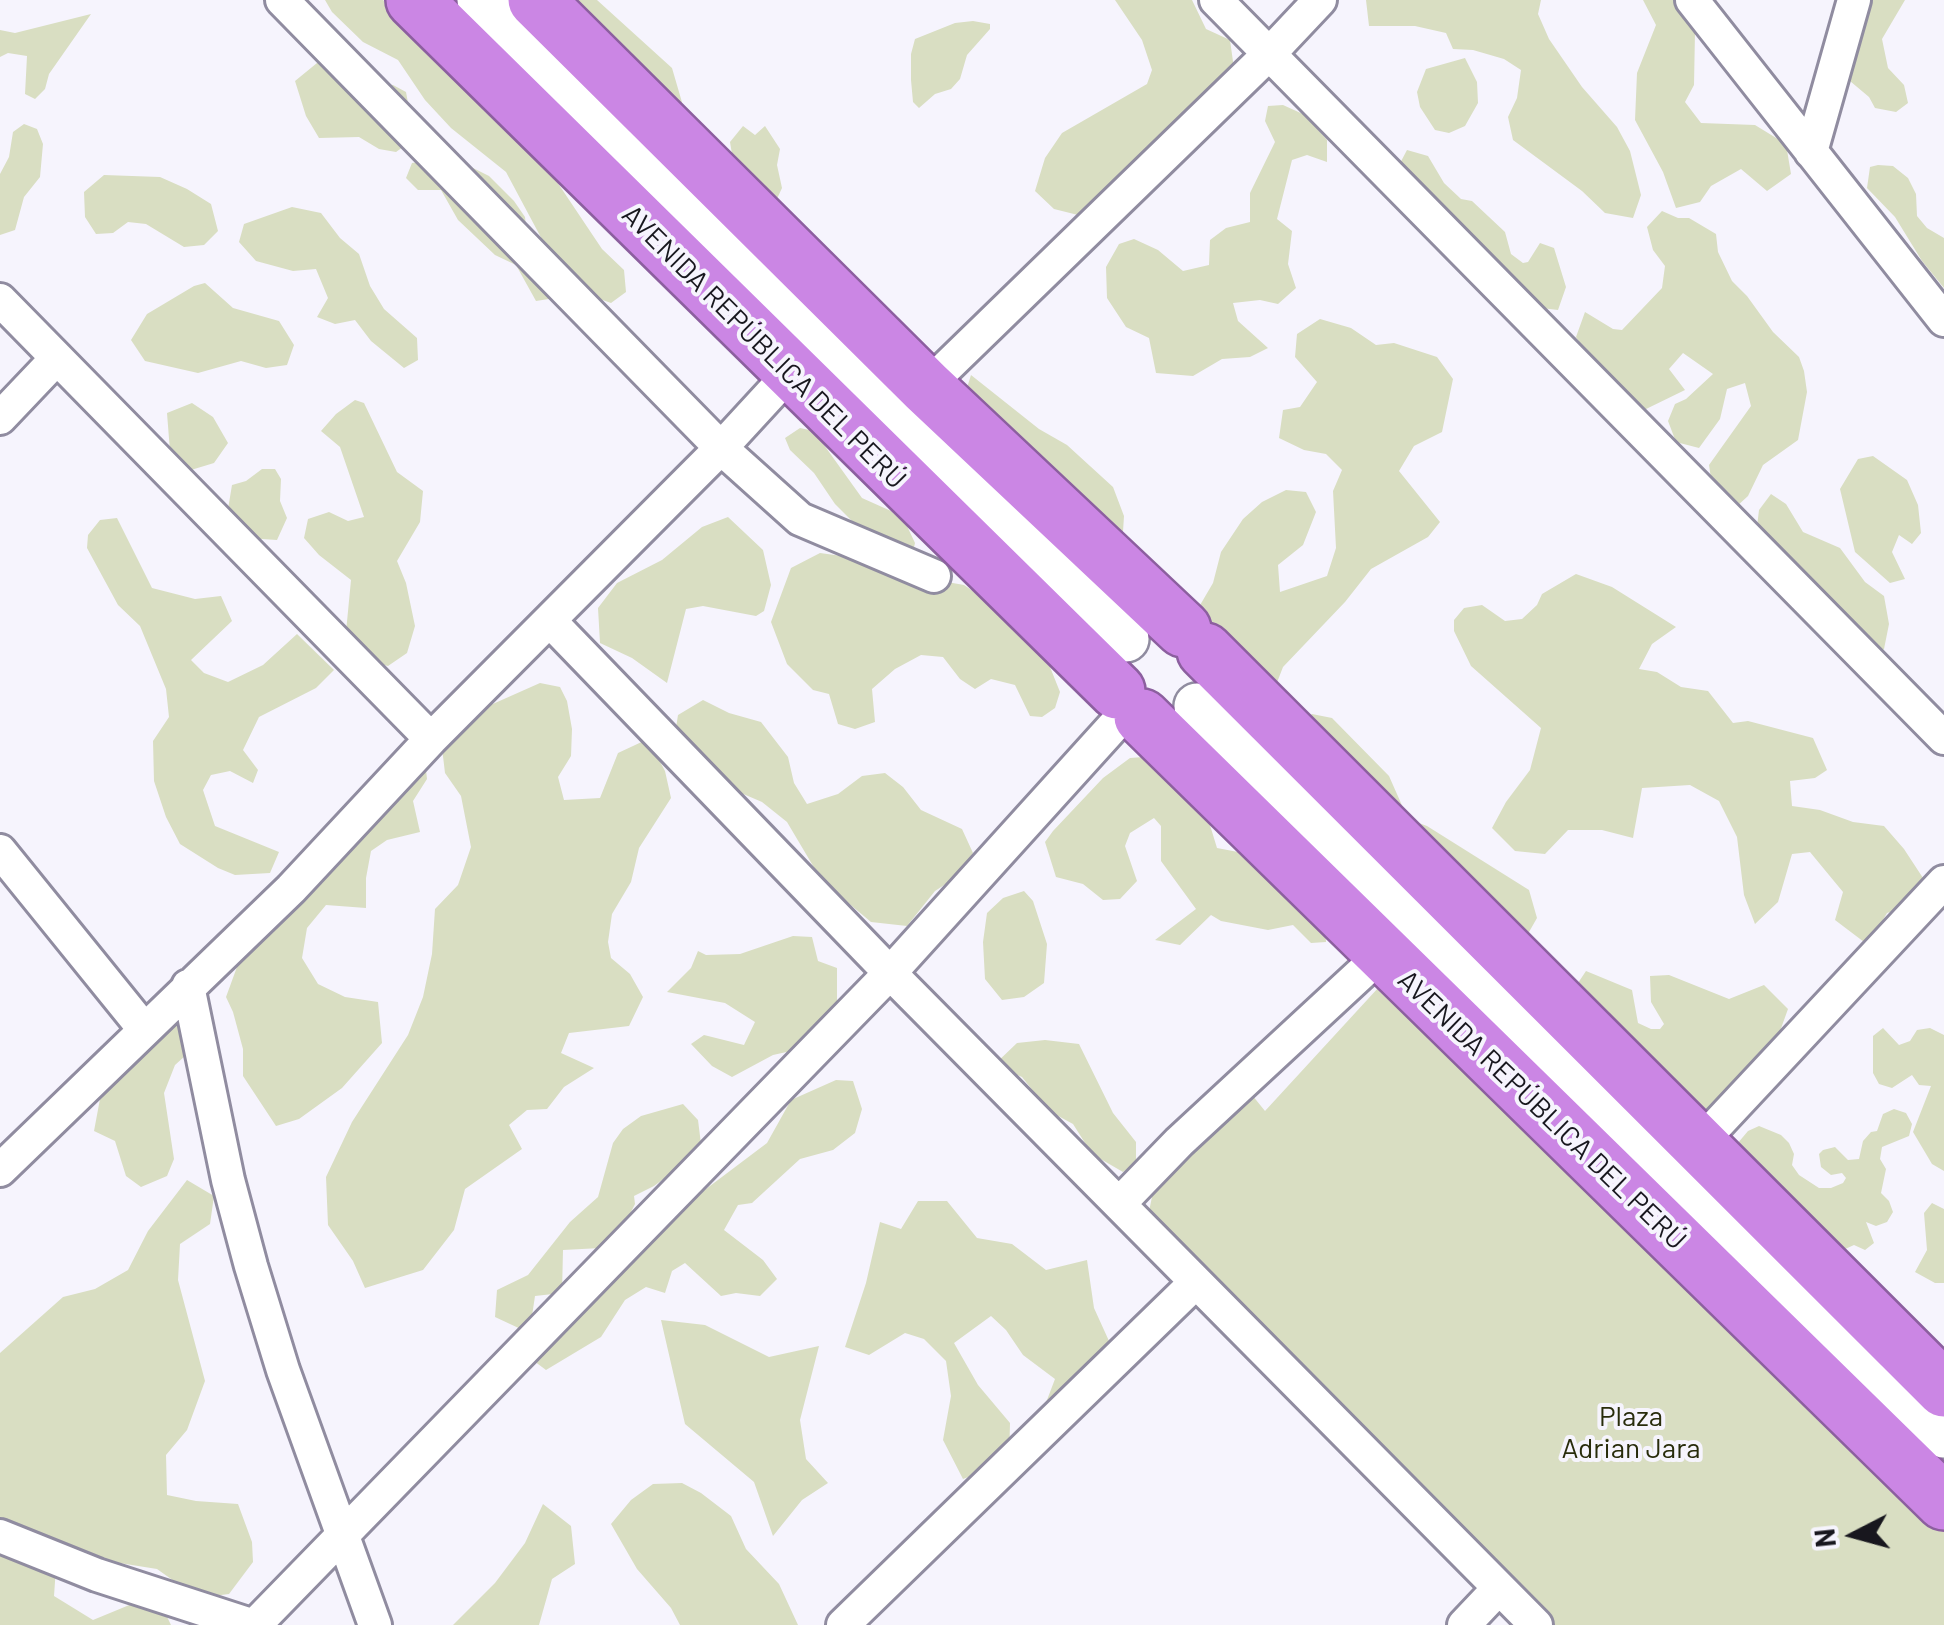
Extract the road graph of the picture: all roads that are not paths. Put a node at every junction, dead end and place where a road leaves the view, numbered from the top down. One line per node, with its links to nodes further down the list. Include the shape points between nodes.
1 (282, 0): 17 (street)
2 (414, 0): 14 (highway, AVENIDA REPÚBLICA DEL PERÚ)
3 (480, 0): 21 (street)
4 (536, 0): 15 (highway)
5 (1216, 0): 9 (street)
6 (1320, 0): 9 (street)
7 (1692, 0): 10 (street)
8 (1854, 0): 10 (street)
9 (1270, 52): 15 (street); 23 (street)
10 (1811, 152): 12 (street)
11 (0, 300): 13 (street)
12 (1944, 320)
13 (57, 358): 16 (street); 24 (street)
14 (790, 373): 17 (street); 21 (highway, AVENIDA REPÚBLICA DEL PERÚ)
15 (926, 387): 20 (highway)
16 (0, 418)
17 (721, 448): 18 (street, via 800,518); 19 (street)
18 (934, 576)
19 (550, 621): 24 (street); 28 (street)
20 (1194, 640): 21 (highway, via 1167,624 1150,625); 22 (highway, via 1210,680); 31 (highway)
21 (1128, 689): 22 (highway, via 1156,721 1185,716); 27 (highway, AVENIDA REPÚBLICA DEL PERÚ); 28 (street)
22 (1196, 706): 36 (street)
23 (1944, 738)
24 (431, 740): 29 (street, via 291,889)
25 (0, 851): 30 (street)
26 (1944, 882): 31 (street)
27 (1382, 954): 33 (street); 37 (highway, AVENIDA REPÚBLICA DEL PERÚ)
28 (890, 973): 33 (street); 39 (street)
29 (188, 986): 30 (street); 39 (street, via 228,1180)
30 (144, 1029): 32 (street)
31 (1698, 1145): 35 (highway)
32 (0, 1170)
33 (1119, 1204): 34 (street)
34 (1196, 1282): 40 (street); 43 (street)
35 (1944, 1389)
36 (1944, 1435)
37 (1944, 1502)
38 (0, 1536): 41 (street, via 97,1576)
39 (341, 1536): 41 (street); 42 (street)
40 (1499, 1588): 44 (street); 45 (street)
41 (253, 1625)
42 (375, 1625)
43 (843, 1625)
44 (1464, 1625)
45 (1536, 1625)

